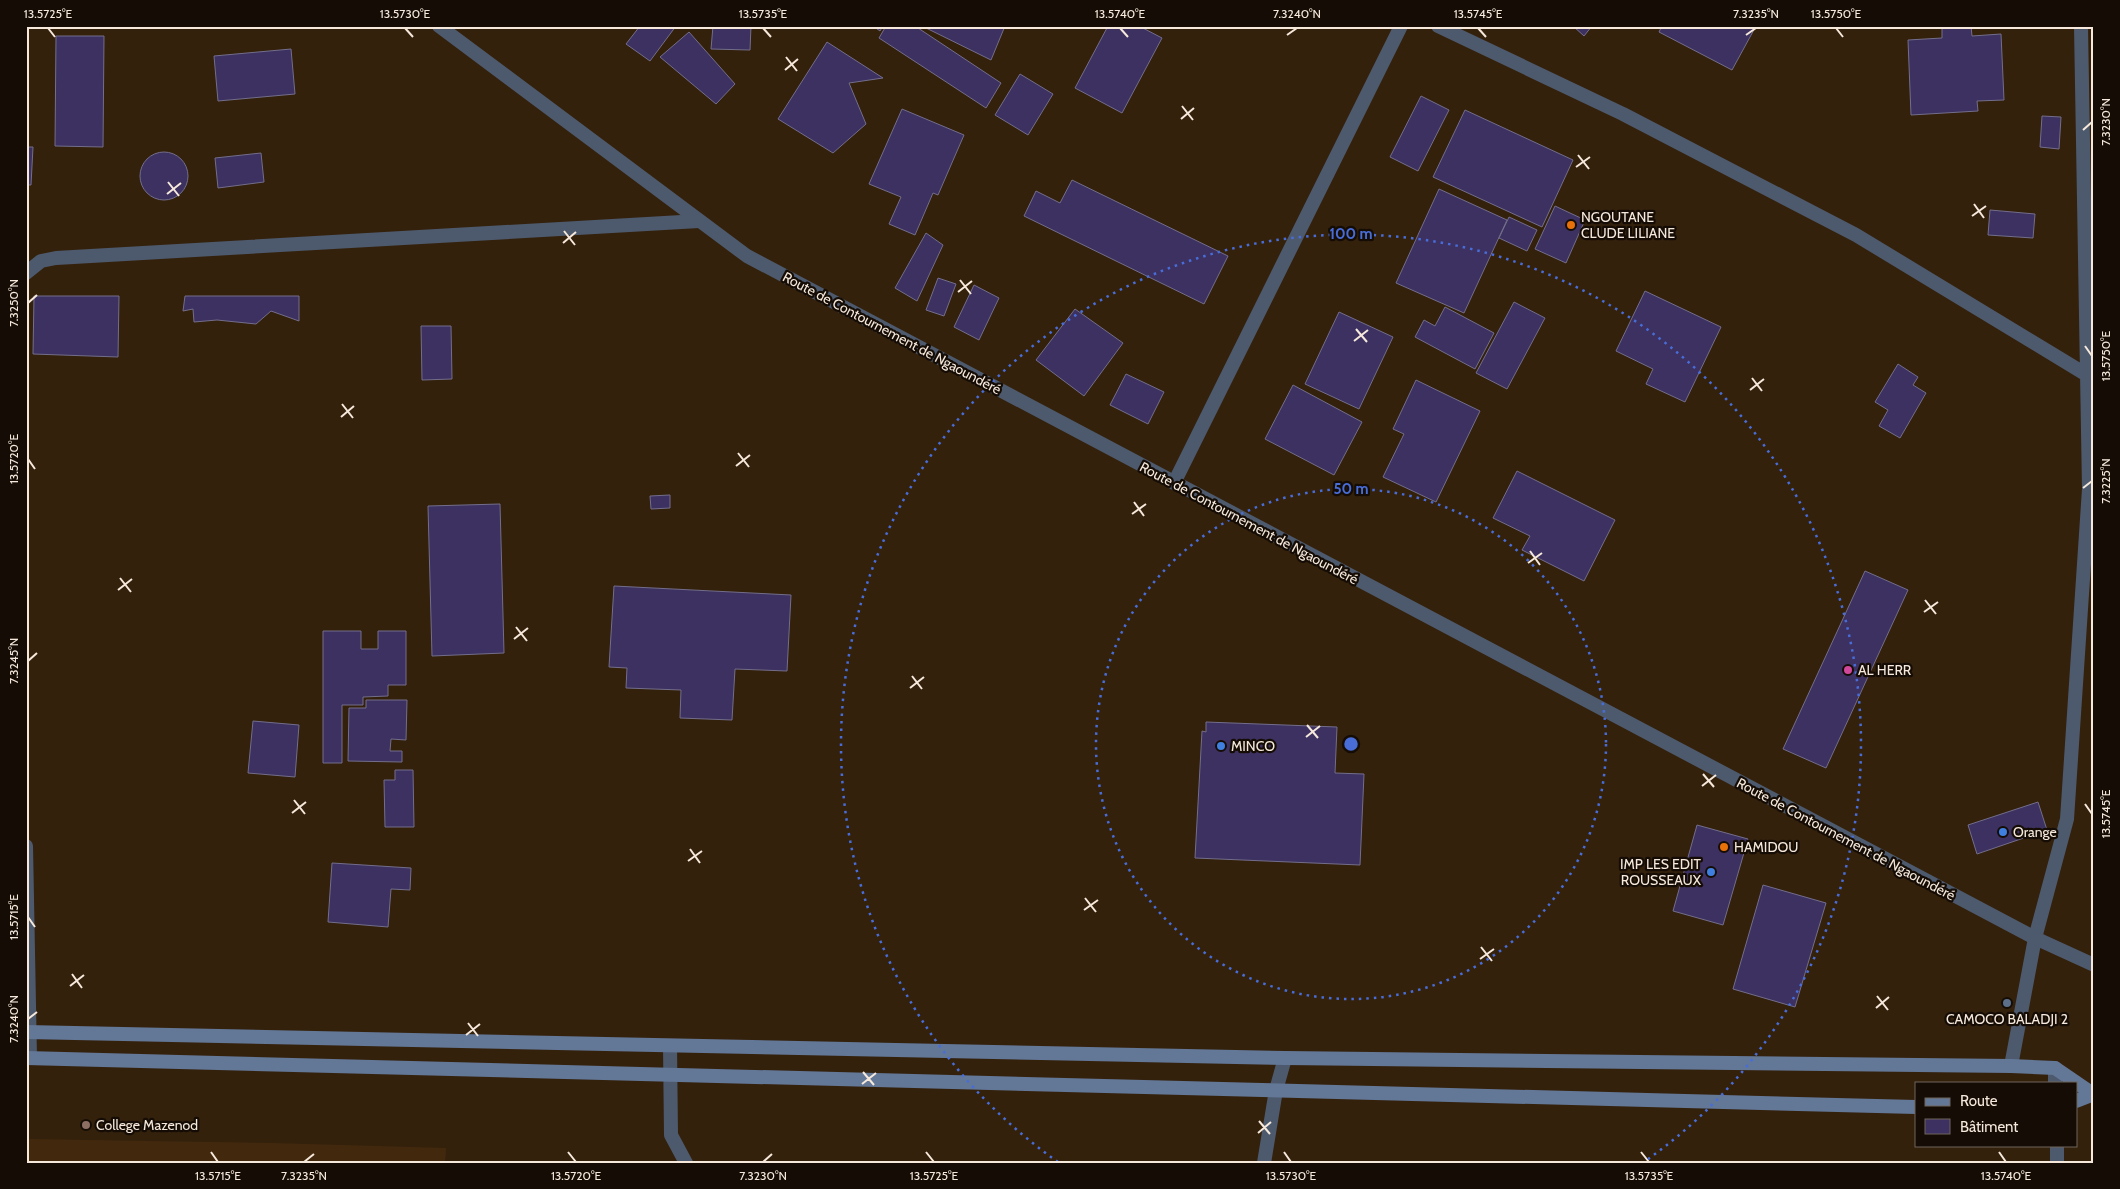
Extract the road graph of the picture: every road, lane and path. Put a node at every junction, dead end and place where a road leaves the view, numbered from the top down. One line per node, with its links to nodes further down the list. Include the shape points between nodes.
1 (439, 26): 5 (street, Route de Contournement de Ngaoundéré)
2 (1401, 26): 9 (street)
3 (1438, 26): 7 (street, via 1623,114 1856,235)
4 (2081, 26): 7 (street)
5 (698, 221): 6 (street, via 56,258 42,261); 9 (street, Route de Contournement de Ngaoundéré, via 747,256)
6 (26, 273)
7 (2087, 375): 8 (street)
8 (2092, 433): 11 (street, via 2067,820)
9 (1174, 483): 11 (street, Route de Contournement de Ngaoundéré)
10 (26, 846): 13 (street)
11 (2035, 938): 12 (street, Route de Contournement de Ngaoundéré); 17 (street)
12 (2094, 965)
13 (28, 1032): 14 (main road); 15 (street)
14 (670, 1046): 16 (main road); 19 (street)
15 (28, 1058): 19 (main road)
16 (1285, 1058): 17 (main road); 23 (street)
17 (2011, 1066): 18 (main road)
18 (2054, 1068): 20 (street); 21 (main road)
19 (670, 1075): 23 (main road); 28 (street, via 671,1135)
20 (2055, 1082)
21 (2075, 1082)
22 (2078, 1084): 24 (main road)
23 (1276, 1090): 26 (main road); 29 (street)
24 (2093, 1094): 25 (main road)
25 (2078, 1100)
26 (1915, 1107)
27 (2057, 1146): 30 (street)
28 (686, 1163)
29 (1264, 1163)
30 (2057, 1163)

